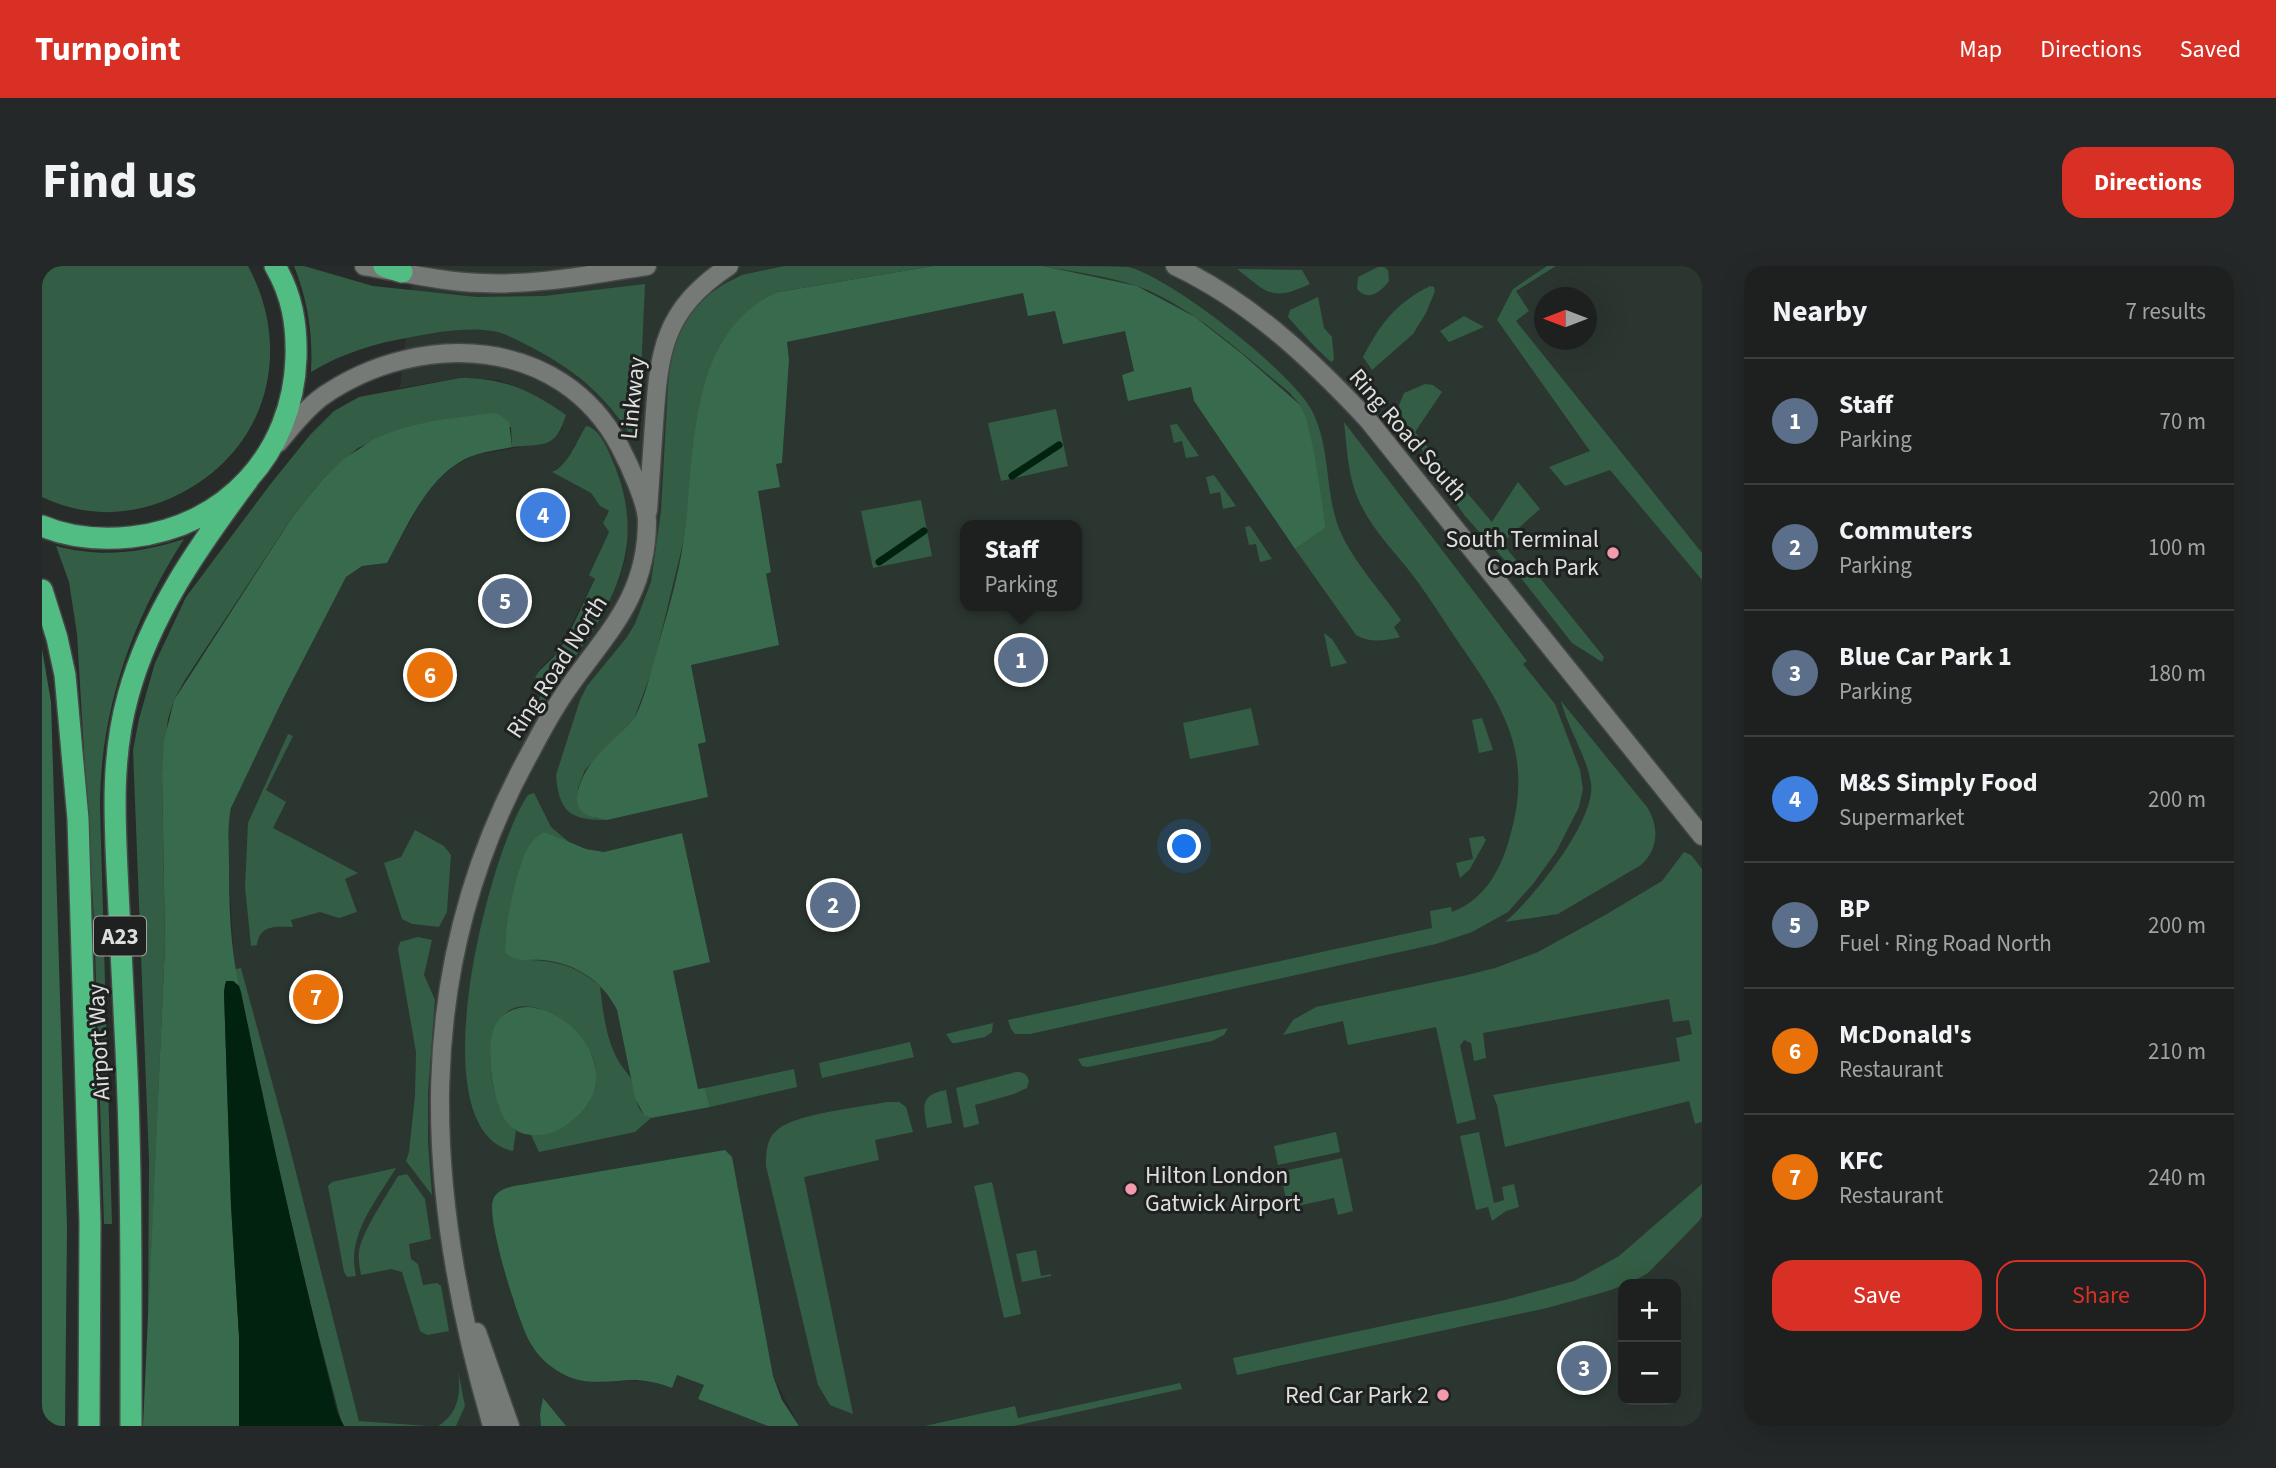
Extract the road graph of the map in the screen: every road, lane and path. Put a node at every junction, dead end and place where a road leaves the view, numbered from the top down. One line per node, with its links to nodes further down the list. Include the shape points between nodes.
1 (275, 266): 7 (highway, via 293,309 295,376 286,419)
2 (365, 266): 6 (street)
3 (647, 266): 6 (street, via 502,284 451,281)
4 (729, 266): 9 (street, Linkway, via 688,302 665,341 658,370)
5 (1175, 266): 12 (street, Ring Road South, via 1256,315 1368,420)
6 (393, 269)
7 (266, 456): 8 (highway); 9 (street, Ring Road North, via 318,401 370,370 438,355 500,357 542,369 595,411 630,465)
8 (248, 480): 10 (highway, via 199,517 150,534 99,539); 15 (highway, Airport Way / A23, via 154,623 131,686 118,746 115,823 128,1096)
9 (647, 518): 13 (street, Ring Road North, via 642,564 627,606 564,694 511,789 476,870 456,950 440,1050 440,1102 442,1173)
10 (42, 526)
11 (42, 590): 14 (highway, Airport Way / A23, via 65,675 78,819 90,1222)
12 (1702, 836)
13 (460, 1287): 16 (street); 17 (street)
14 (89, 1426)
15 (131, 1426)
16 (492, 1426)
17 (510, 1426)

